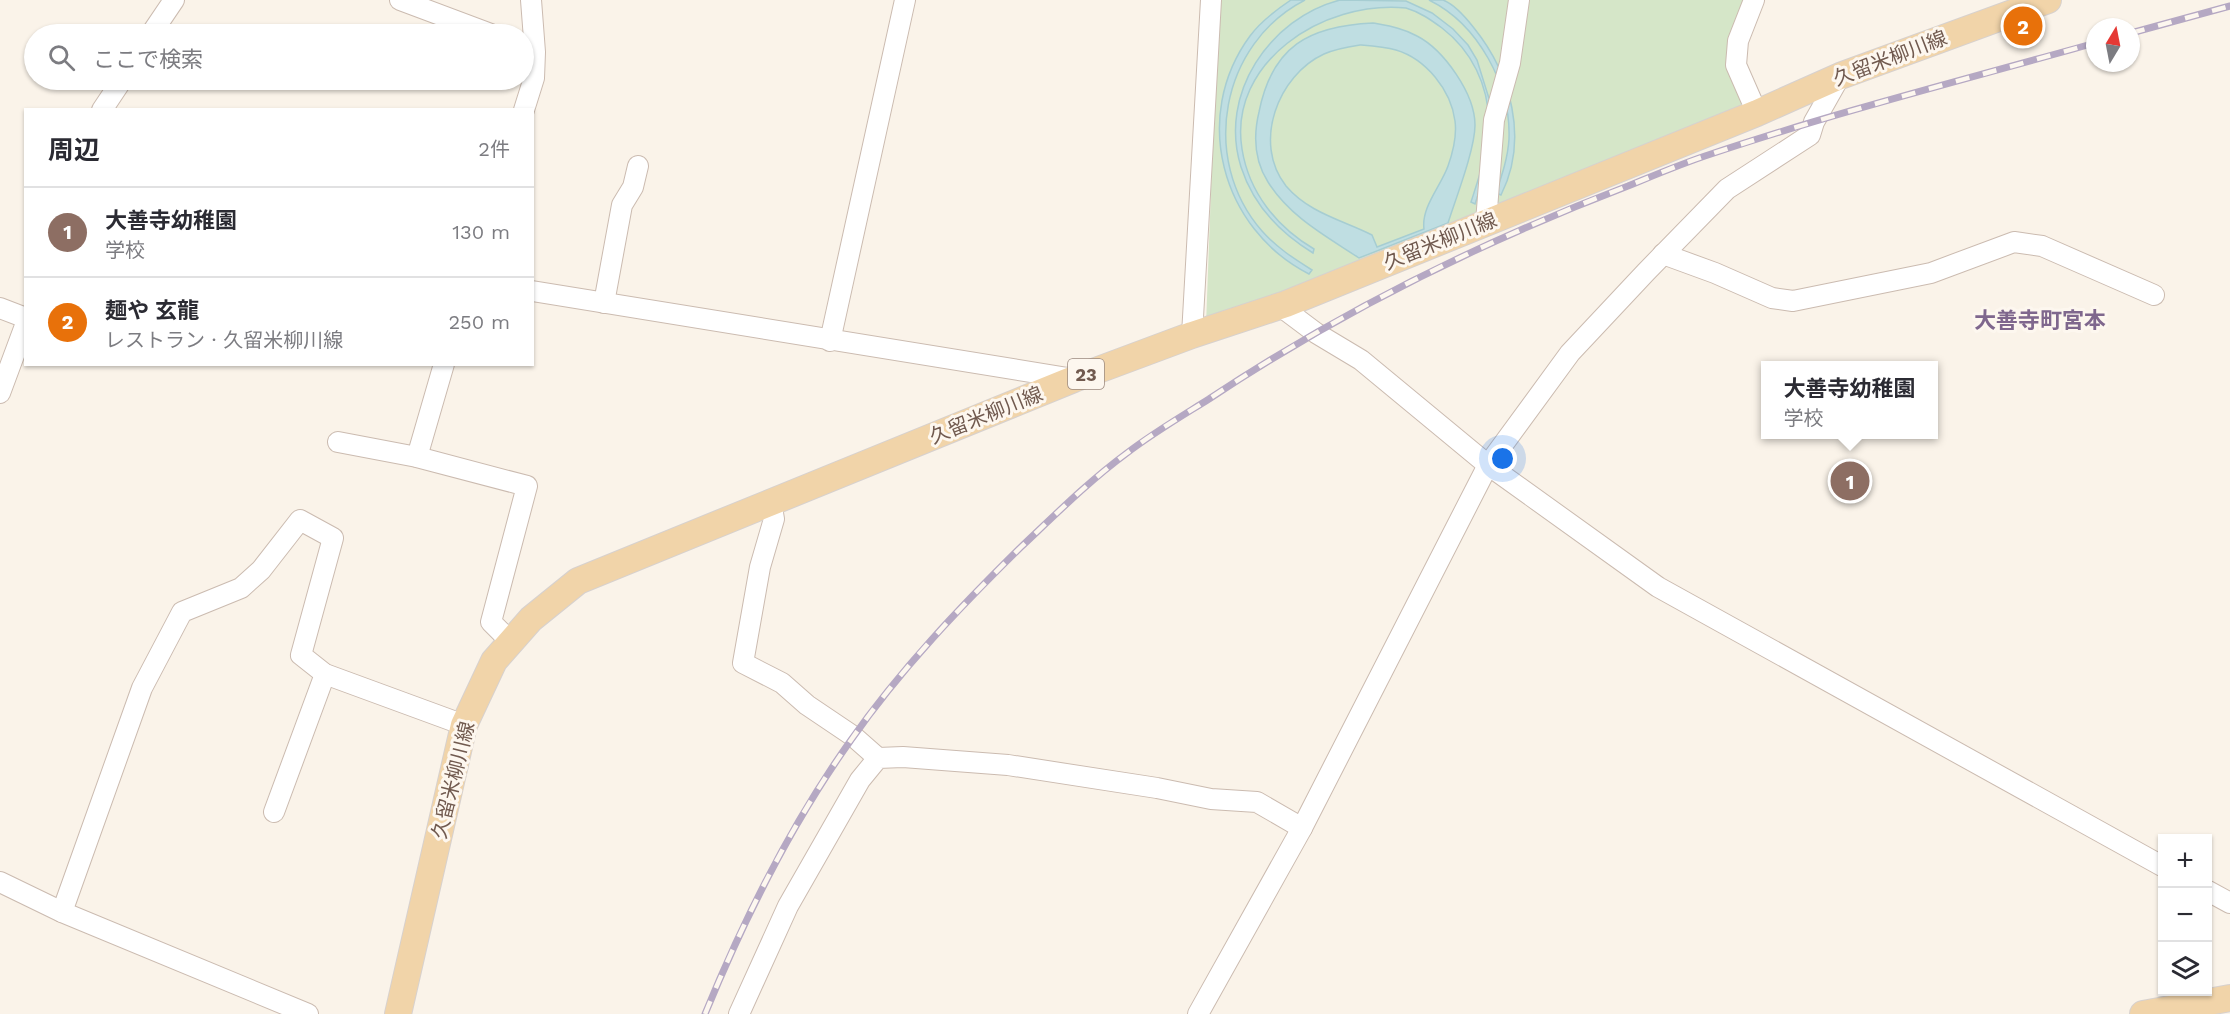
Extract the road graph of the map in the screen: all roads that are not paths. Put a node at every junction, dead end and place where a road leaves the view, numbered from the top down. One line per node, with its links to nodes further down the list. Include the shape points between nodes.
1 (174, 0): 9 (street)
2 (400, 0): 10 (street)
3 (531, 0): 11 (street)
4 (905, 0): 29 (street)
5 (1211, 0): 28 (street)
6 (1520, 0): 19 (street, via 1494,120)
7 (1754, 0): 17 (street, via 1738,41 1736,65)
8 (2048, 0): 12 (main road, 久留米柳川線 / 23)
9 (158, 24)
10 (464, 24)
11 (530, 24)
12 (1840, 76): 17 (main road, 久留米柳川線 / 23); 20 (street, via 1810,135 1727,189)
13 (115, 90): 15 (street)
14 (530, 90): 16 (street)
15 (103, 108)
16 (525, 108)
17 (1757, 113): 19 (main road, 久留米柳川線 / 23)
18 (638, 166): 23 (street, via 633,187 622,205)
19 (1486, 222): 24 (main road, 久留米柳川線 / 23)
20 (1663, 254): 22 (street, via 1772,297 1793,301 1931,273 2014,242 2042,246); 35 (street, via 1570,353)
21 (534, 291): 23 (street)
22 (2154, 295)
23 (604, 303): 29 (street)
24 (1286, 304): 28 (main road, 久留米柳川線 / 23); 35 (street, via 1284,309 1361,360)
25 (0, 308): 26 (street)
26 (24, 317)
27 (24, 328): 32 (street)
28 (1192, 335): 31 (main road, 久留米柳川線 / 23)
29 (830, 341): 31 (street)
30 (443, 366): 34 (street)
31 (1074, 379): 36 (main road, 久留米柳川線 / 23)
32 (0, 393)
33 (338, 442): 34 (street)
34 (417, 458): 37 (street, via 527,486 491,622)
35 (1488, 465): 42 (street); 43 (street, via 1658,586)
36 (771, 502): 37 (main road, 久留米柳川線 / 23, via 578,581 531,619); 40 (street, via 774,519 760,567 743,663 782,683)
37 (511, 642): 39 (main road, 久留米柳川線 / 23, via 494,661)
38 (325, 674): 39 (street); 41 (street); 47 (street, via 301,655 333,538 300,520 242,588 182,612 142,688)
39 (464, 725): 50 (main road, 久留米柳川線 / 23)
40 (878, 758): 42 (street, via 1008,765 1211,800 1257,802); 51 (street, via 860,780 788,906)
41 (274, 812)
42 (1302, 828): 52 (street)
43 (2158, 863)
44 (0, 882): 47 (street)
45 (2212, 893): 46 (street)
46 (2230, 903)
47 (63, 912): 49 (street)
48 (2230, 998): 53 (main road)
49 (308, 1014)
50 (398, 1014)
51 (739, 1014)
52 (1198, 1014)
53 (2143, 1014)

